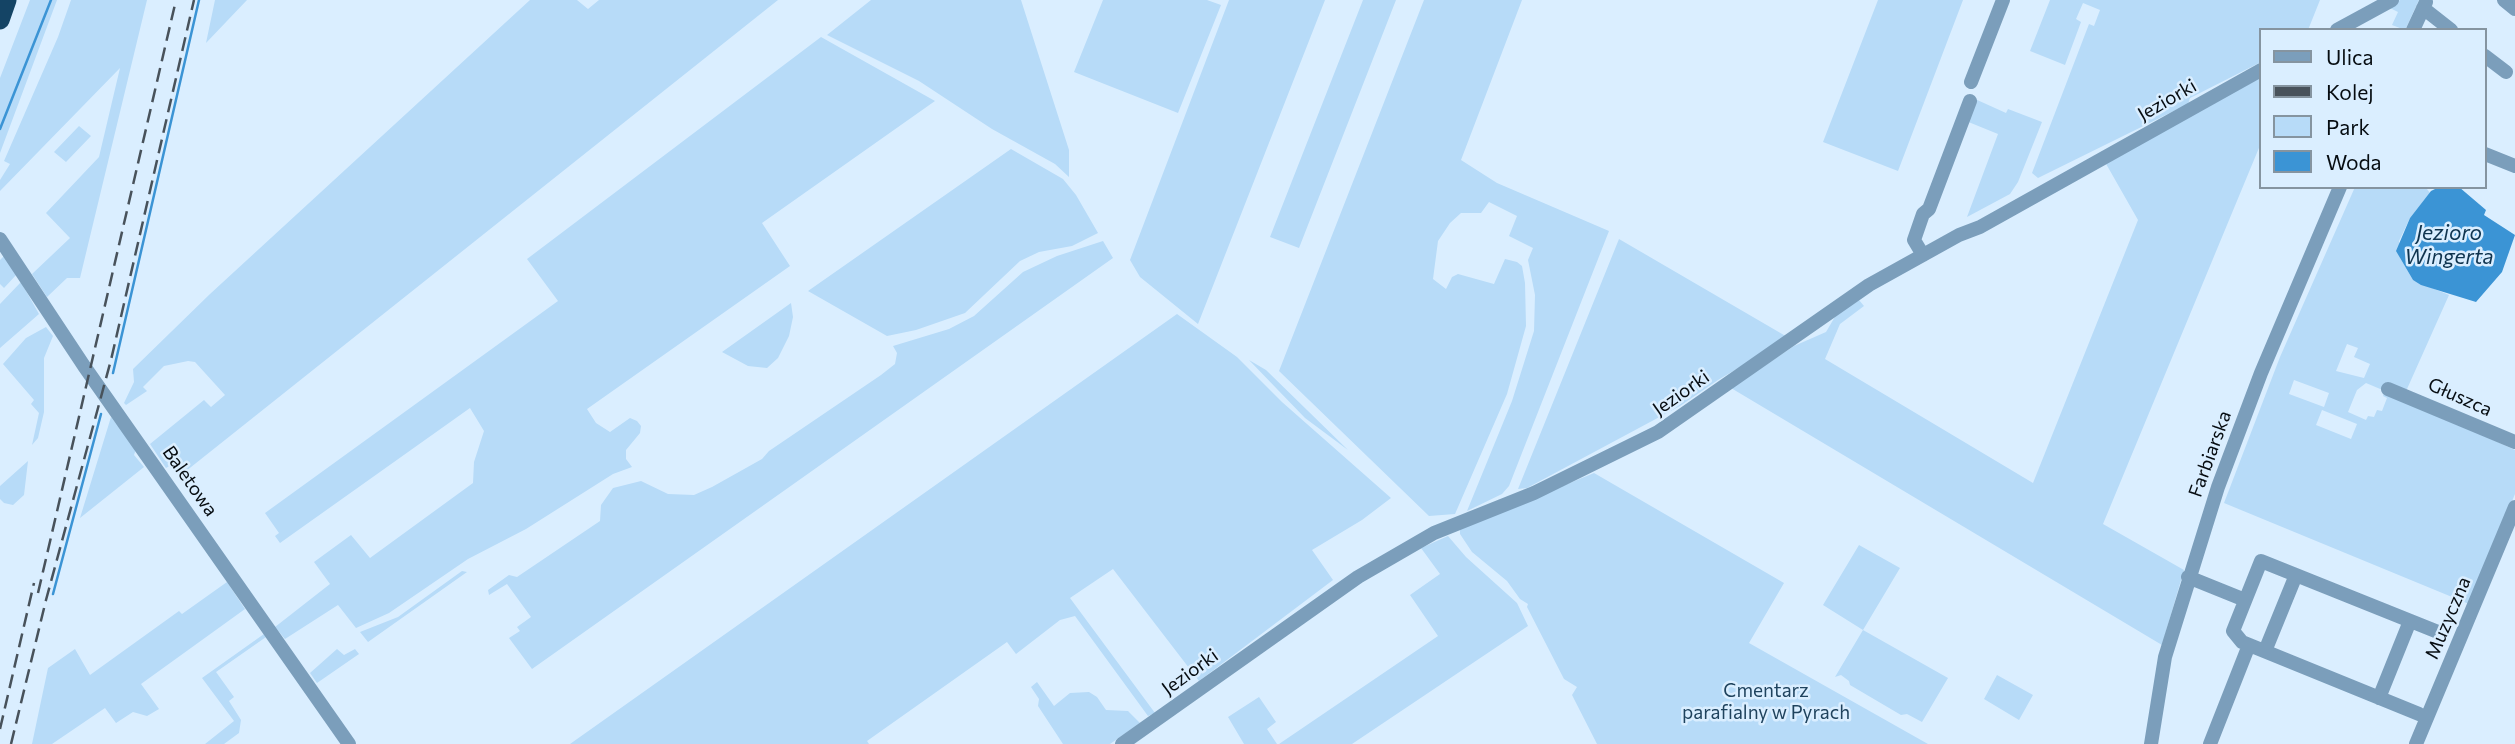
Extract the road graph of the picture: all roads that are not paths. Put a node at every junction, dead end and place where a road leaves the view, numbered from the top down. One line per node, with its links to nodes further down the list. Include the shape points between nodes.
1 (8, 0): 7 (highway)
2 (2003, 0): 14 (street)
3 (2392, 0): 8 (street)
4 (2504, 0): 6 (street)
5 (2425, 4): 9 (street); 10 (street)
6 (2515, 9)
7 (0, 20)
8 (2341, 28)
9 (2414, 28)
10 (2449, 28)
11 (2487, 58): 13 (street)
12 (2260, 71): 20 (street, Jeziorki)
13 (2506, 72)
14 (1971, 82)
15 (1970, 101): 20 (street, via 1914,240)
16 (2487, 155): 17 (street)
17 (2515, 166)
18 (2339, 189): 25 (street, Farbiarska, via 2261,373)
19 (0, 239): 33 (street, Baletowa)
20 (1923, 255): 34 (street, Jeziorki, via 1856,293 1658,432 1534,493 1434,533 1358,577)
21 (2388, 389): 22 (street, Głuszca)
22 (2515, 442)
23 (2515, 507): 37 (street, Muzyczna)
24 (2296, 575): 26 (street, via 2262,561); 27 (street); 30 (street)
25 (2188, 577): 26 (street); 35 (street, Farbiarska, via 2165,657)
26 (2245, 600): 29 (street, via 2233,631)
27 (2410, 621): 28 (street); 31 (street)
28 (2438, 632)
29 (2249, 645): 30 (street); 36 (street)
30 (2265, 651): 31 (street)
31 (2379, 698): 32 (street)
32 (2419, 714)
33 (349, 744)
34 (1122, 744)
35 (2151, 744)
36 (2210, 744)
37 (2416, 744)

